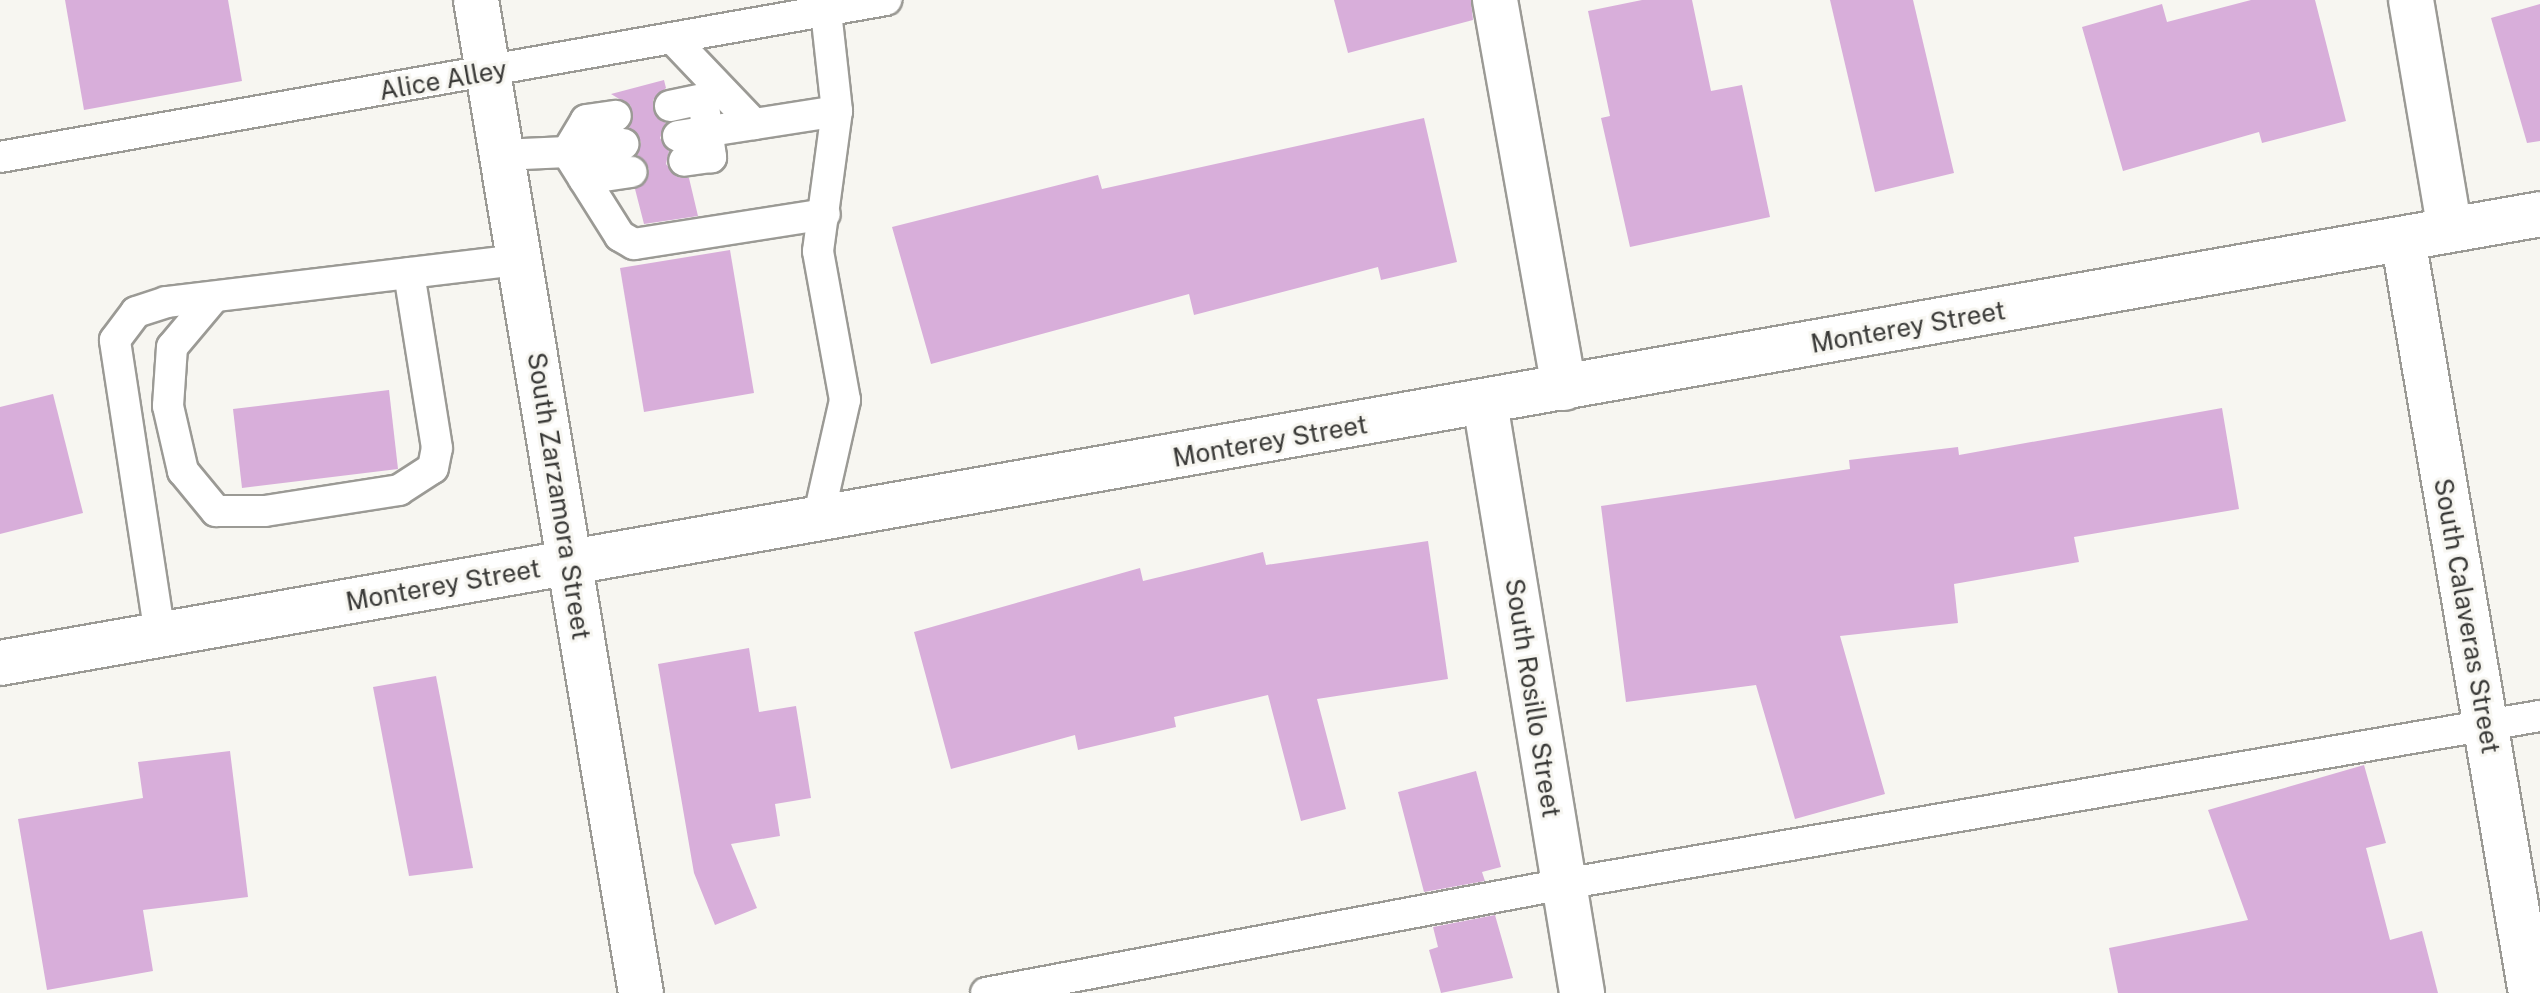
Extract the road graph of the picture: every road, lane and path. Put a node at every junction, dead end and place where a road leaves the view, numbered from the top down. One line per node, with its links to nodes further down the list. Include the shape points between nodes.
1 (476, 0): 7 (street, South Zarzamora Street)
2 (886, 0): 5 (lane, Alice Alley)
3 (1495, 0): 22 (street)
4 (2411, 0): 17 (street)
5 (826, 11): 6 (lane, Alice Alley); 9 (lane)
6 (672, 38): 7 (lane, Alice Alley); 10 (lane)
7 (488, 72): 12 (street, South Zarzamora Street); 13 (lane, Alice Alley)
8 (670, 106): 10 (lane, via 703,99 690,143)
9 (837, 111): 10 (lane); 15 (lane)
10 (754, 124)
11 (567, 152): 12 (lane); 14 (lane); 14 (lane, via 586,120 623,144)
12 (501, 155): 19 (street, South Zarzamora Street)
13 (0, 157)
14 (584, 179): 15 (lane, via 620,236 634,244)
15 (825, 214): 24 (lane, via 818,251 845,400)
16 (2540, 214): 17 (street, Monterey Street)
17 (2450, 230): 18 (street, Monterey Street)
18 (2403, 239): 22 (street, Monterey Street); 29 (street, South Calaveras Street)
19 (519, 260): 20 (lane); 25 (street, South Zarzamora Street)
20 (409, 273): 21 (lane); 21 (lane, via 437,448 433,468 399,490 265,511 216,511 183,471 168,406 172,347)
21 (214, 297): 26 (lane, via 166,302 136,312 115,340)
22 (1564, 388): 23 (street, Monterey Street)
23 (1485, 403): 24 (street, Monterey Street); 30 (street, South Rosillo Street)
24 (818, 519): 25 (street, Monterey Street)
25 (570, 563): 26 (street, Monterey Street); 31 (street, South Zarzamora Street)
26 (160, 635): 27 (street, Monterey Street)
27 (0, 663)
28 (2540, 716): 29 (lane)
29 (2485, 725): 30 (lane); 34 (street, South Calaveras Street)
30 (1564, 884): 32 (lane); 33 (street, South Rosillo Street)
31 (641, 993)
32 (986, 993)
33 (1582, 993)
34 (2531, 993)

